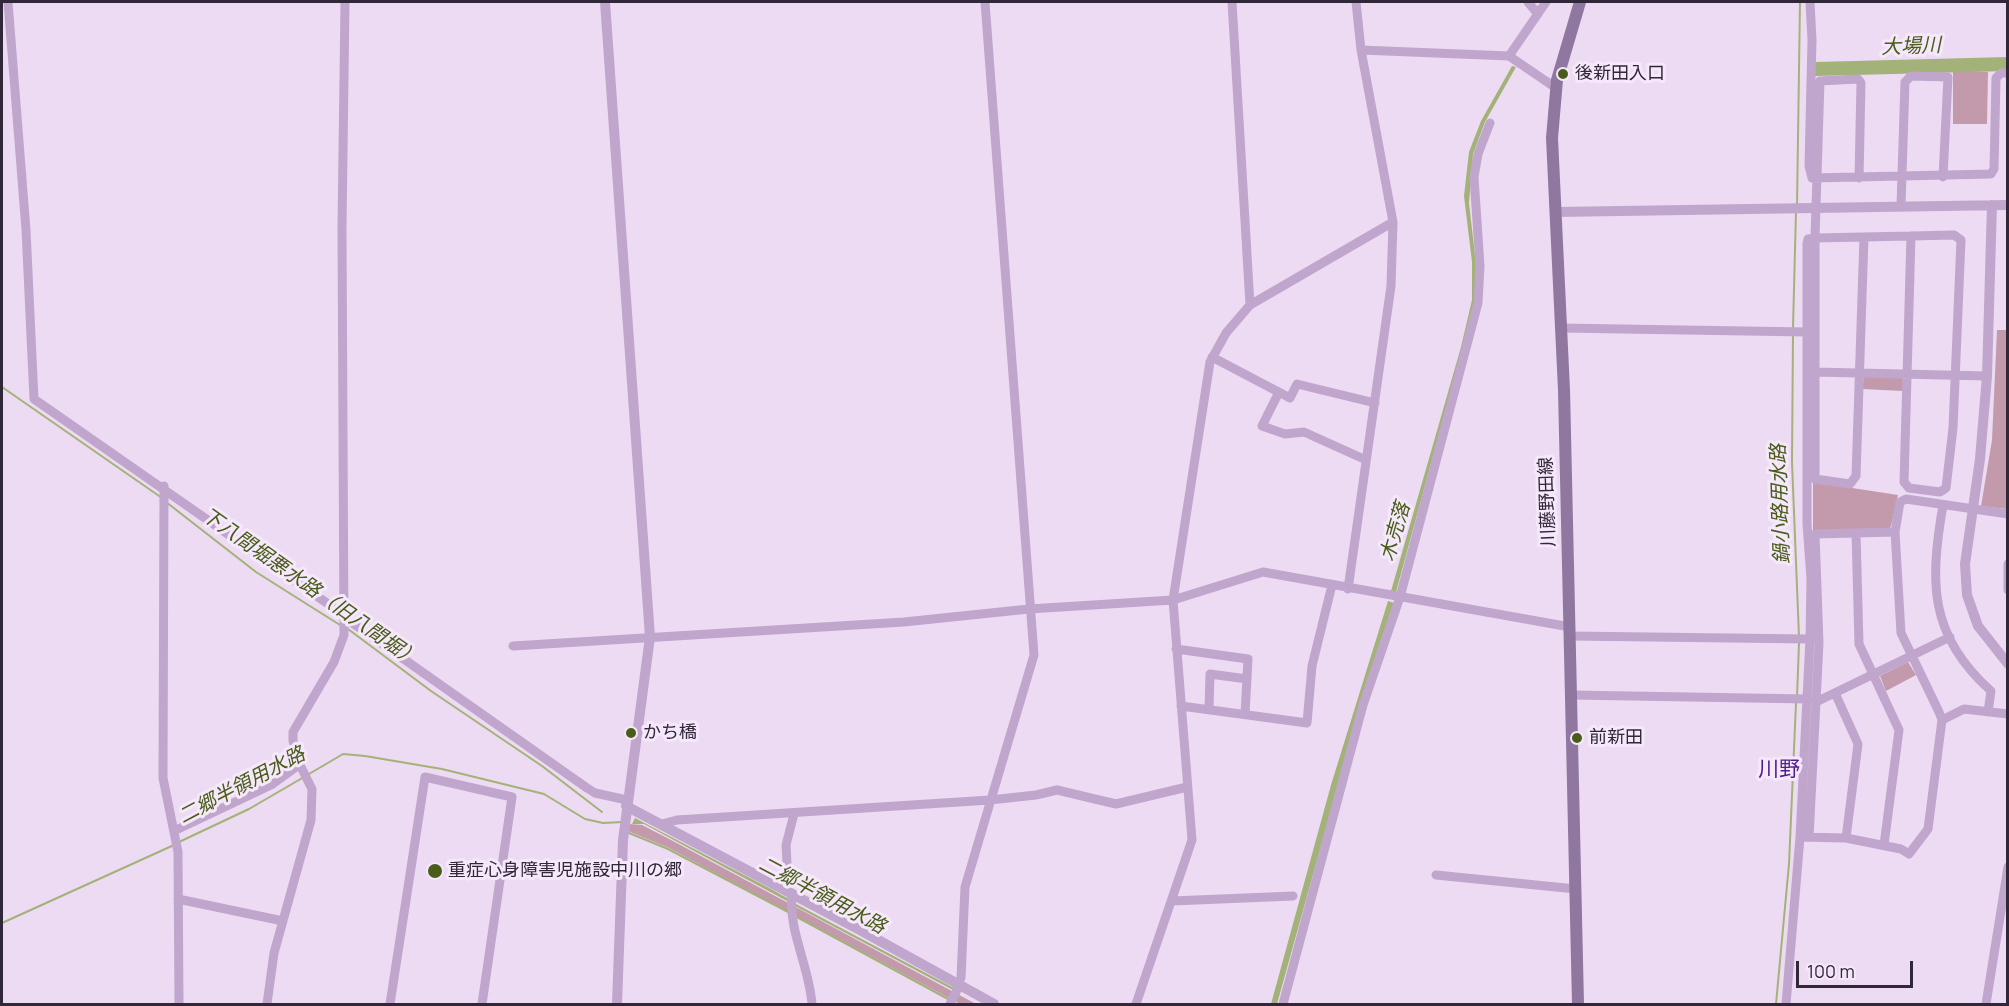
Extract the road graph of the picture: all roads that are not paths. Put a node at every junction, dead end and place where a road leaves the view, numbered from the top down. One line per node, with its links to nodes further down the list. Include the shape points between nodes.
1 (8, 2): 42 (street, via 34,399)
2 (345, 2): 55 (street)
3 (604, 2): 57 (street)
4 (985, 2): 54 (street)
5 (1232, 2): 30 (street)
6 (1356, 2): 12 (street)
7 (1528, 2): 11 (street)
8 (1546, 2): 11 (street)
9 (1580, 2): 15 (main road, 川藤野田線)
10 (1810, 2): 20 (street, via 1809,166 1812,178)
11 (1538, 14): 13 (street)
12 (1361, 50): 13 (street); 26 (street)
13 (1509, 56): 15 (street)
14 (2007, 73): 17 (street, via 1996,78 1992,173)
15 (1556, 88): 25 (main road, 川藤野田線, via 1552,138)
16 (1490, 123): 52 (street, via 1474,177 1480,266 1478,303)
17 (1943, 177): 19 (street); 19 (street, via 1948,77 1911,76 1905,82)
18 (1859, 178): 19 (street); 20 (street); 20 (street, via 1858,79 1820,81)
19 (1901, 178): 23 (street)
20 (1816, 179): 24 (street)
21 (1992, 205): 22 (street); 23 (street); 38 (street)
22 (2007, 205)
23 (1901, 206): 24 (street)
24 (1815, 209): 25 (street); 29 (street)
25 (1556, 212): 31 (main road, 川藤野田線)
26 (1394, 222): 30 (street); 40 (street, via 1391,286)
27 (1911, 236): 28 (street); 36 (street); 37 (street, via 1954,235 1961,240)
28 (1863, 237): 29 (street); 35 (street)
29 (1815, 238): 32 (street, via 1807,243); 34 (street)
30 (1250, 305): 33 (street)
31 (1561, 328): 32 (street); 56 (main road, 川藤野田線)
32 (1807, 332): 59 (street, via 1807,524 1811,579)
33 (1212, 357): 39 (street); 53 (street)
34 (1815, 372): 35 (street); 35 (street, via 1815,479 1850,484 1856,476)
35 (1859, 373): 36 (street)
36 (1908, 374): 37 (street); 37 (street, via 1904,482 1909,488 1940,492 1946,488)
37 (1956, 375): 38 (street)
38 (1988, 376): 44 (street)
39 (1279, 392): 40 (street, via 1290,398 1297,384); 41 (street, via 1262,426 1286,434 1304,432)
40 (1375, 403): 41 (street)
41 (1366, 460): 50 (street)
42 (164, 487): 55 (street); 81 (street, via 163,778)
43 (1943, 505): 44 (street); 46 (street, via 1902,500); 58 (street, via 1934,574 1936,601)
44 (1973, 509): 45 (street); 63 (street, via 1965,564 1967,595 1978,626)
45 (2007, 514)
46 (1895, 532): 47 (street); 62 (street, via 1898,612)
47 (1856, 533): 64 (street, via 1859,644); 68 (street, via 1815,534 1819,643)
48 (2007, 564): 51 (street)
49 (1332, 585): 50 (street); 53 (street, via 1263,572); 72 (street, via 1312,666 1307,723)
50 (1348, 589): 52 (street)
51 (2007, 590)
52 (1400, 597): 56 (street); 102 (street, via 1363,705)
53 (1173, 600): 54 (street); 61 (street)
54 (1029, 609): 57 (street, via 904,622); 77 (street, via 1033,664)
55 (344, 617): 75 (street, via 344,635 334,662 294,732); 78 (street, via 586,788)
56 (1570, 632): 59 (street); 67 (main road, 川藤野田線)
57 (650, 637): 60 (street); 78 (street)
58 (1950, 637): 62 (street); 71 (street, via 1991,691)
59 (1802, 639): 68 (street)
60 (513, 646)
61 (1176, 649): 65 (street, via 1248,659); 69 (street)
62 (1912, 656): 64 (street); 74 (street)
63 (2007, 664)
64 (1871, 675): 66 (street); 84 (street, via 1899,730)
65 (1247, 678): 70 (street, via 1210,674); 72 (street)
66 (1835, 693): 68 (street); 83 (street, via 1858,744)
67 (1571, 695): 68 (street); 87 (main road, 川藤野田線)
68 (1812, 701): 82 (street)
69 (1181, 706): 70 (street); 76 (street)
70 (1209, 710): 72 (street)
71 (1988, 712): 73 (street); 74 (street, via 1964,710)
72 (1245, 714)
73 (2007, 714)
74 (1942, 720): 84 (street, via 1928,829 1909,854)
75 (300, 765): 81 (street, via 271,785); 92 (street, via 312,789 309,831)
76 (1187, 787): 77 (street, via 1116,804 1057,790); 91 (street, via 1192,840)
77 (990, 800): 79 (street); 93 (street, via 965,887 961,978)
78 (626, 807): 80 (street); 98 (street)
79 (794, 814): 80 (street); 90 (street, via 786,845)
80 (662, 824): 90 (street)
81 (174, 831): 89 (street)
82 (1804, 837): 83 (street); 104 (street)
83 (1846, 838): 84 (street)
84 (1884, 845)
85 (2007, 867): 105 (street)
86 (1436, 875): 87 (street)
87 (1576, 889): 103 (main road, 川藤野田線)
88 (1293, 896): 91 (street)
89 (178, 899): 92 (street); 94 (street)
90 (790, 899): 93 (street); 99 (street, via 792,924 810,978)
91 (1172, 902): 101 (street)
92 (283, 921): 95 (street)
93 (956, 992): 100 (street)
94 (179, 1005)
95 (267, 1005)
96 (390, 1005): 97 (street, via 425,777 512,797)
97 (482, 1005)
98 (618, 1005)
99 (812, 1005)
100 (994, 1005)
101 (1136, 1005)
102 (1283, 1005)
103 (1578, 1005)
104 (1786, 1005)
105 (1986, 1005)

